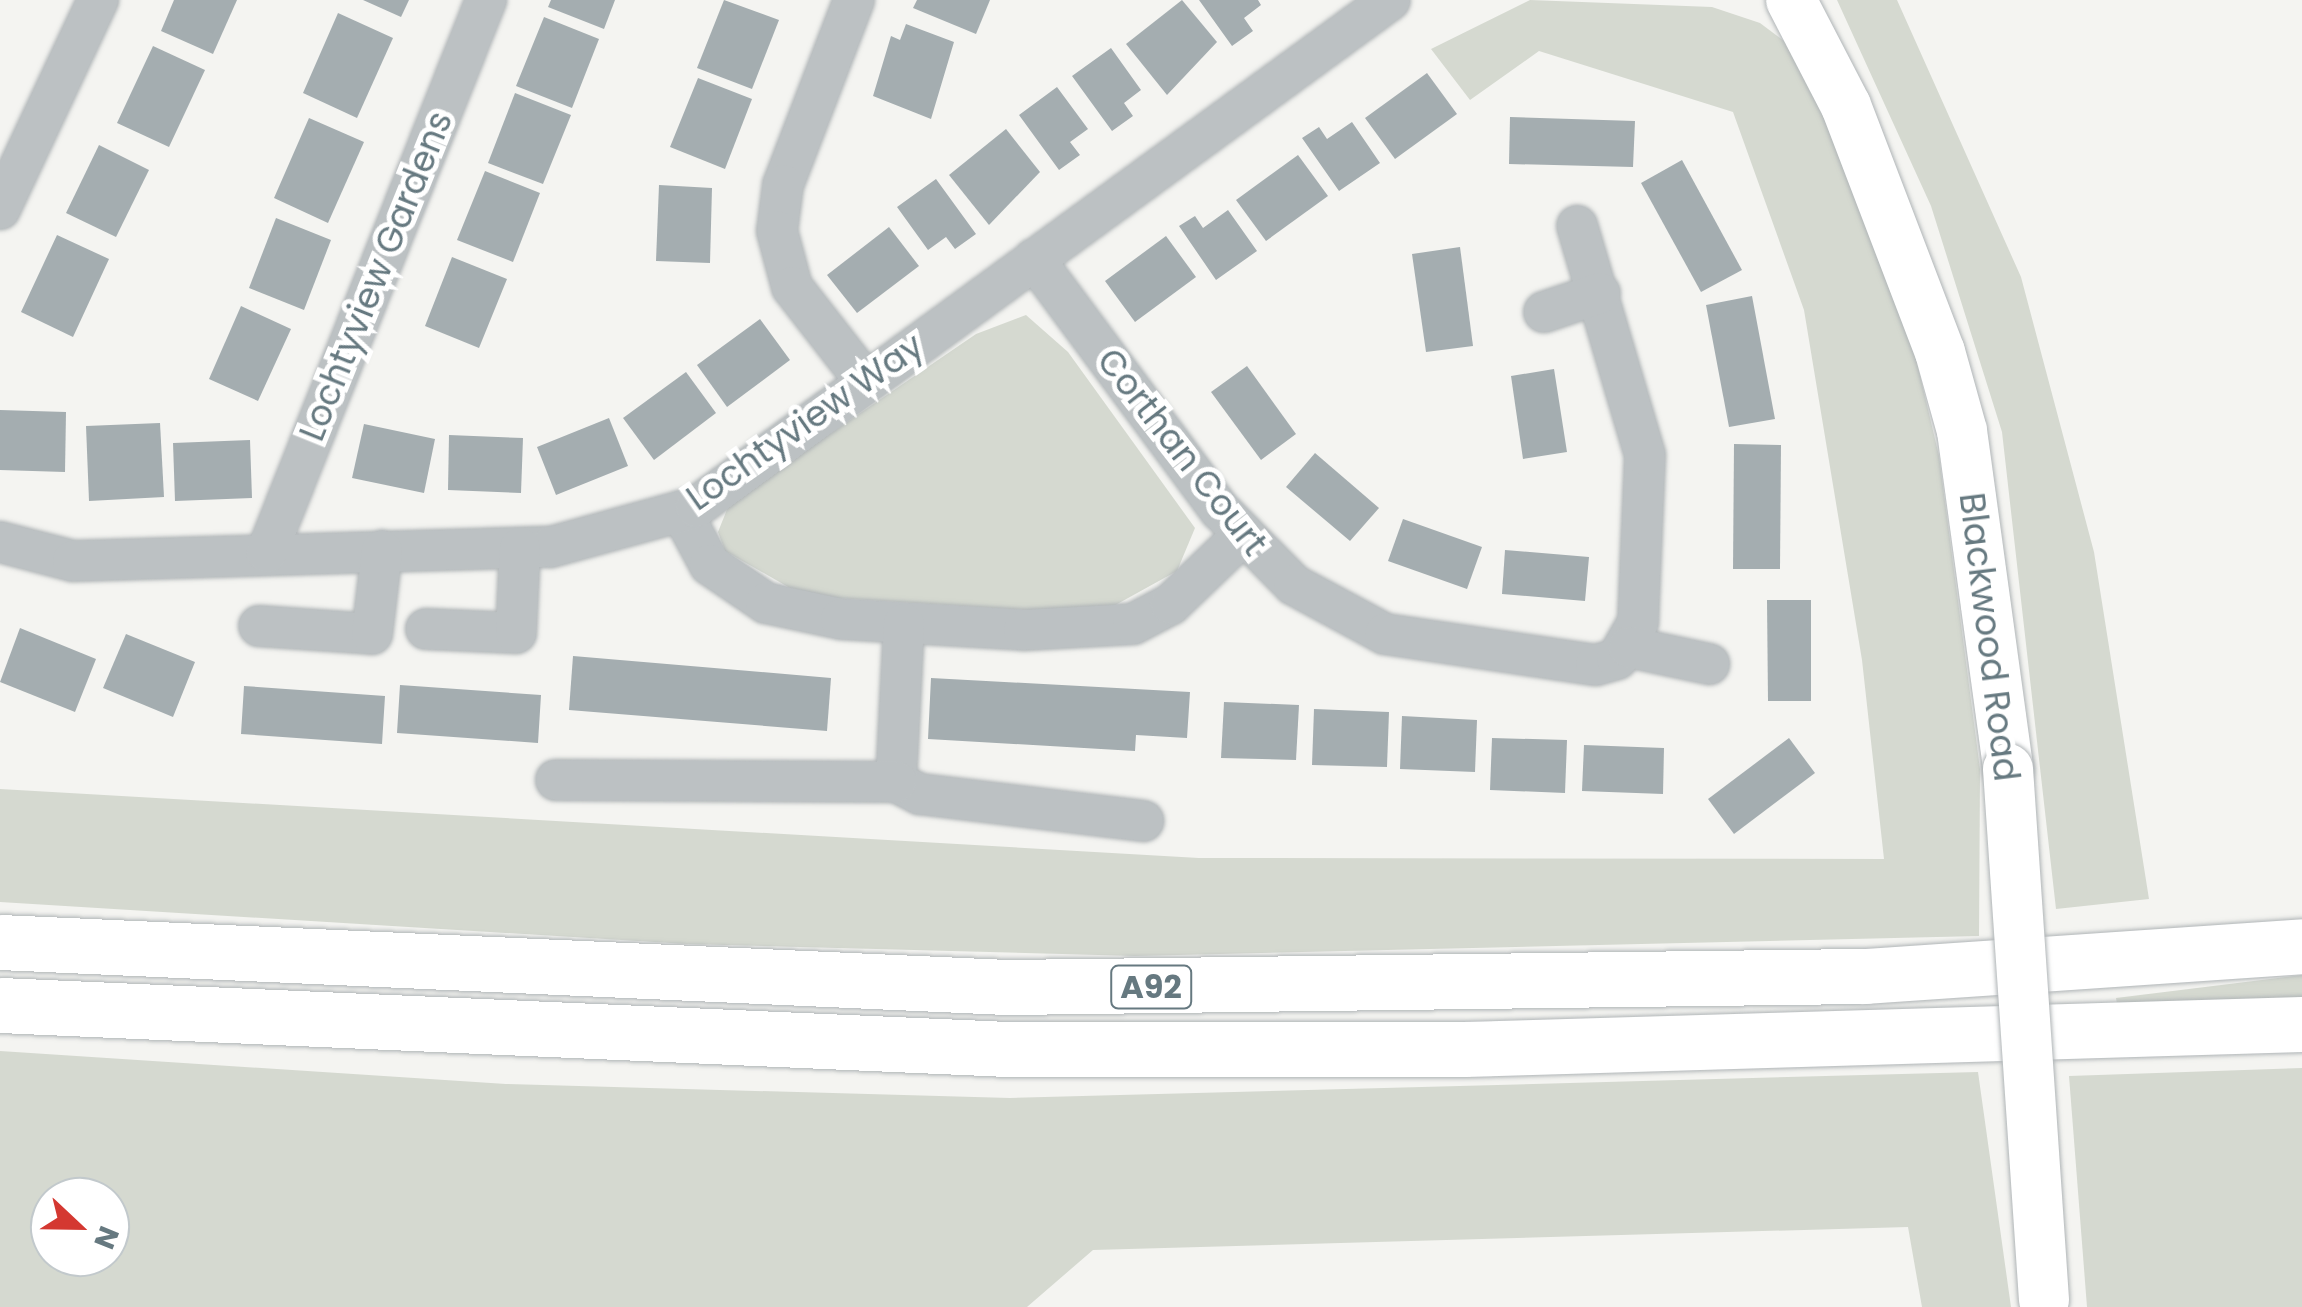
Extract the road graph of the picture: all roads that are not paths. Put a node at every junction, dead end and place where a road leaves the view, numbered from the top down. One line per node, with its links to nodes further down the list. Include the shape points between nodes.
1 (98, 0): 6 (street)
2 (486, 0): 17 (street, Lochtyview Gardens)
3 (854, 0): 11 (street, via 782,185 777,232 792,288)
4 (1390, 0): 8 (street, Lochtyview Way)
5 (1791, 0): 30 (main road, Blackwood Road, bridge, via 1846,106 1949,383 2008,769)
6 (0, 209)
7 (1577, 226): 9 (street)
8 (1034, 260): 11 (street, Lochtyview Way); 13 (street, Corthan Court)
9 (1600, 293): 10 (street); 21 (street, via 1645,455 1642,572)
10 (1544, 312)
11 (866, 382): 12 (street, Lochtyview Way)
12 (681, 510): 15 (street, Lochtyview Way); 18 (street, via 710,565 766,603)
13 (1242, 536): 18 (street, via 1171,604 1133,624 1094,633); 21 (street, Corthan Court, via 1294,585 1385,634 1596,665)
14 (0, 542): 17 (street, Lochtyview Way, via 72,562)
15 (520, 548): 16 (street, Lochtyview Way); 20 (street, via 516,633)
16 (382, 551): 17 (street, Lochtyview Way); 19 (street, via 372,634)
17 (267, 552)
18 (904, 624): 24 (street)
19 (260, 626)
20 (426, 629)
21 (1629, 647): 22 (street)
22 (1709, 664)
23 (556, 780): 24 (street)
24 (896, 782): 25 (street, via 920,794)
25 (1144, 821)
26 (0, 942): 27 (highway, A92, via 1008,987 1865,976)
27 (2302, 946)
28 (0, 1005): 29 (highway, A92, via 1008,1049 1464,1049)
29 (2302, 1024)
30 (2045, 1304)

